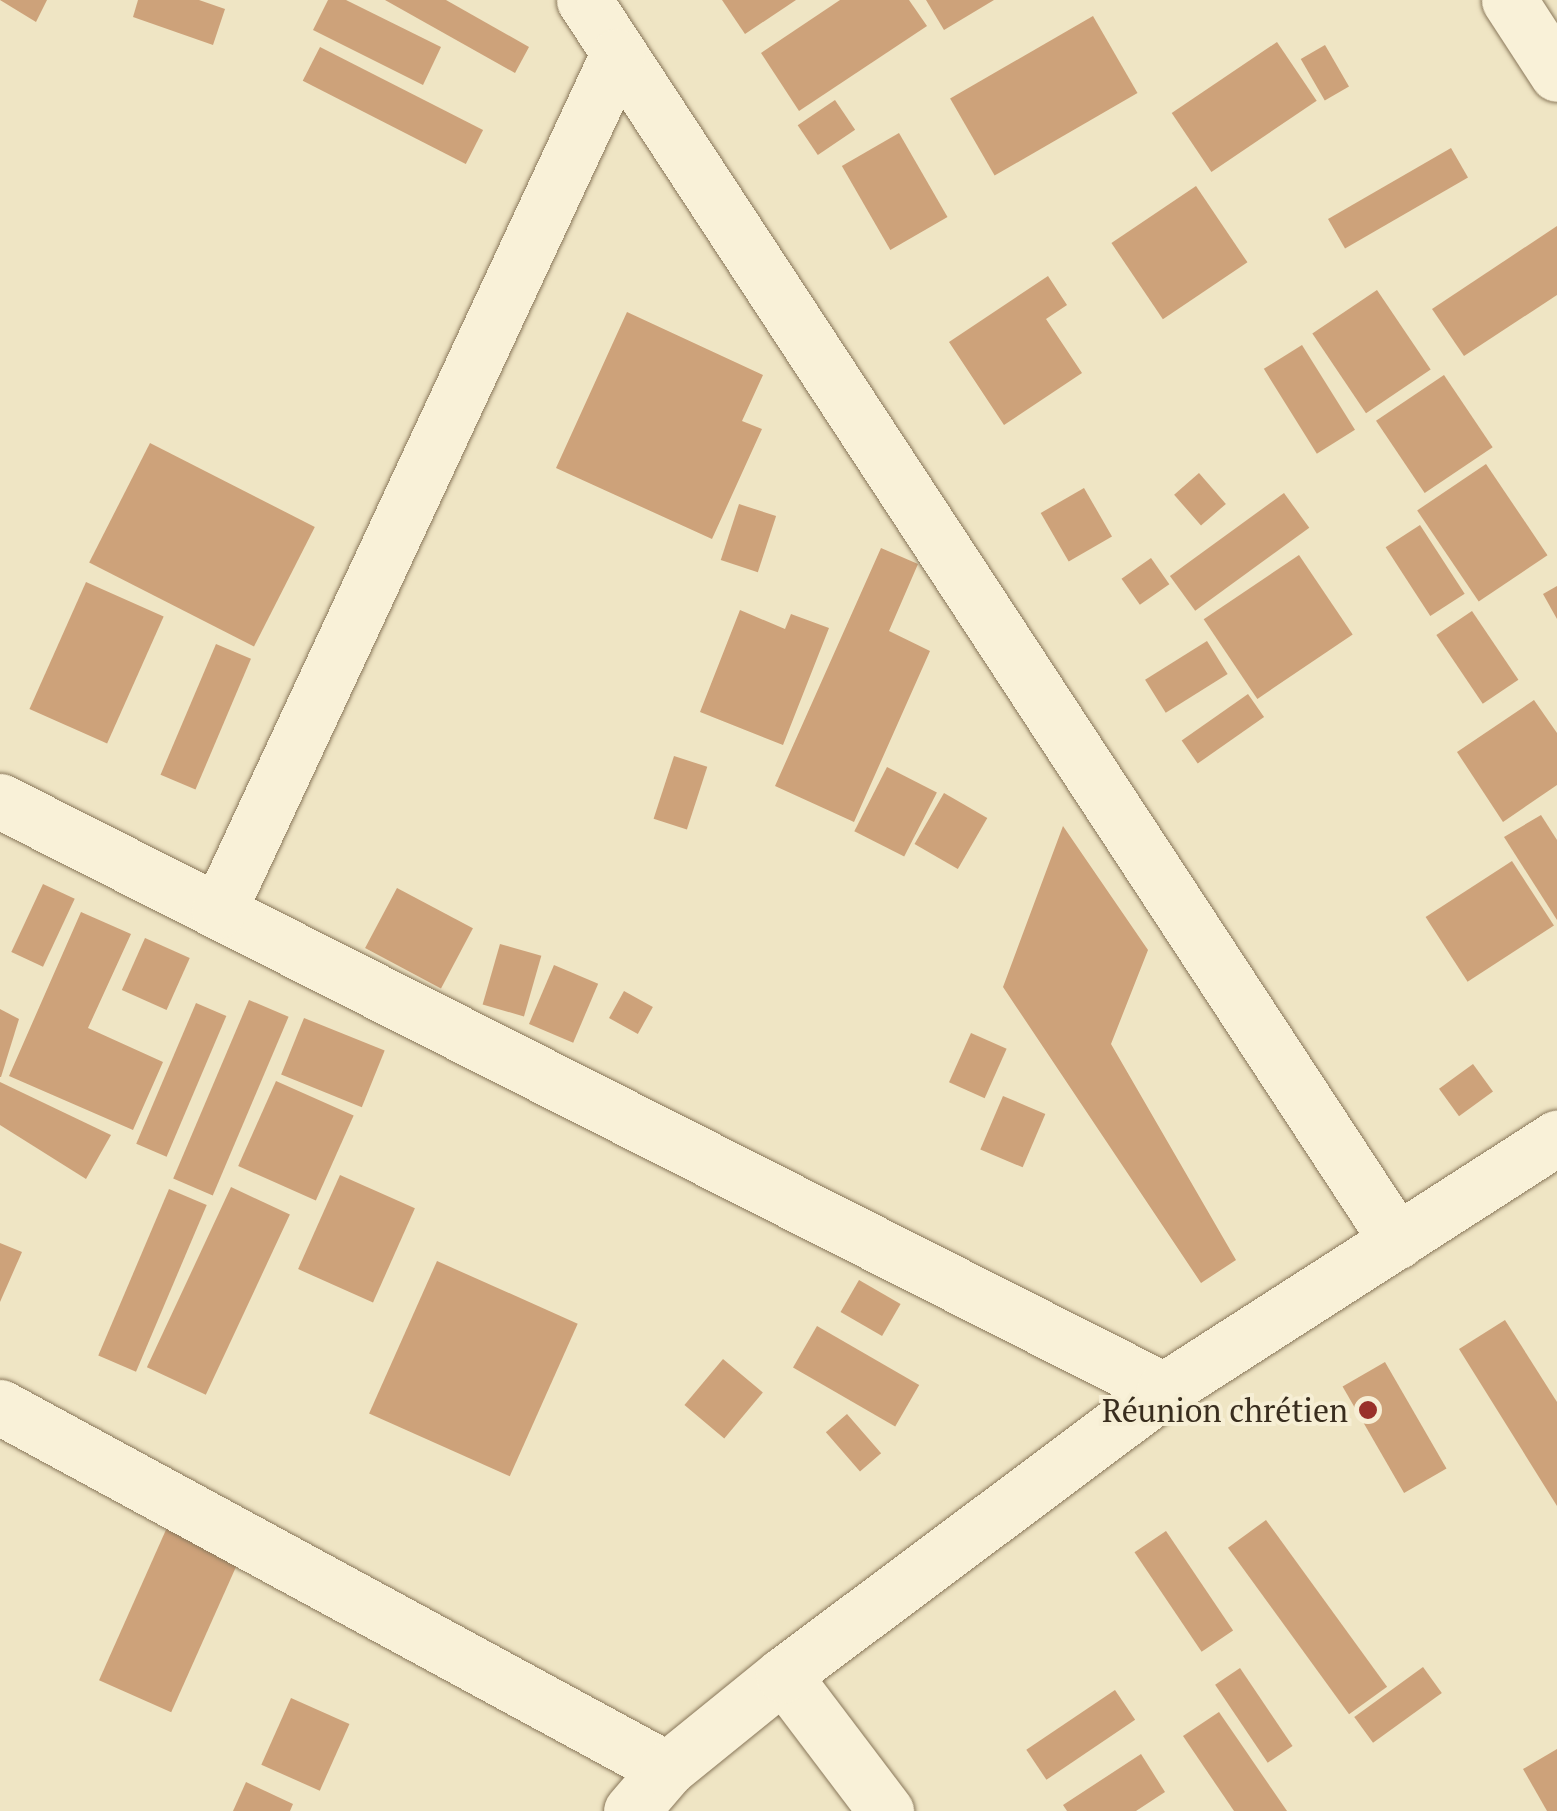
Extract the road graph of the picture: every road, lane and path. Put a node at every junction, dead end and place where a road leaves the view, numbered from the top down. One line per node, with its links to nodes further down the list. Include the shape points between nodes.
1 (584, 0): 3 (street)
2 (1509, 0): 4 (street)
3 (617, 56): 6 (street); 8 (street)
4 (1557, 74)
5 (0, 801): 6 (street)
6 (219, 910): 9 (street)
7 (1557, 1138): 8 (street)
8 (1398, 1241): 9 (street)
9 (1164, 1390): 11 (street)
10 (0, 1406): 12 (street)
11 (783, 1675): 12 (street); 14 (street)
12 (667, 1770): 13 (street)
13 (630, 1811)
14 (886, 1811)

